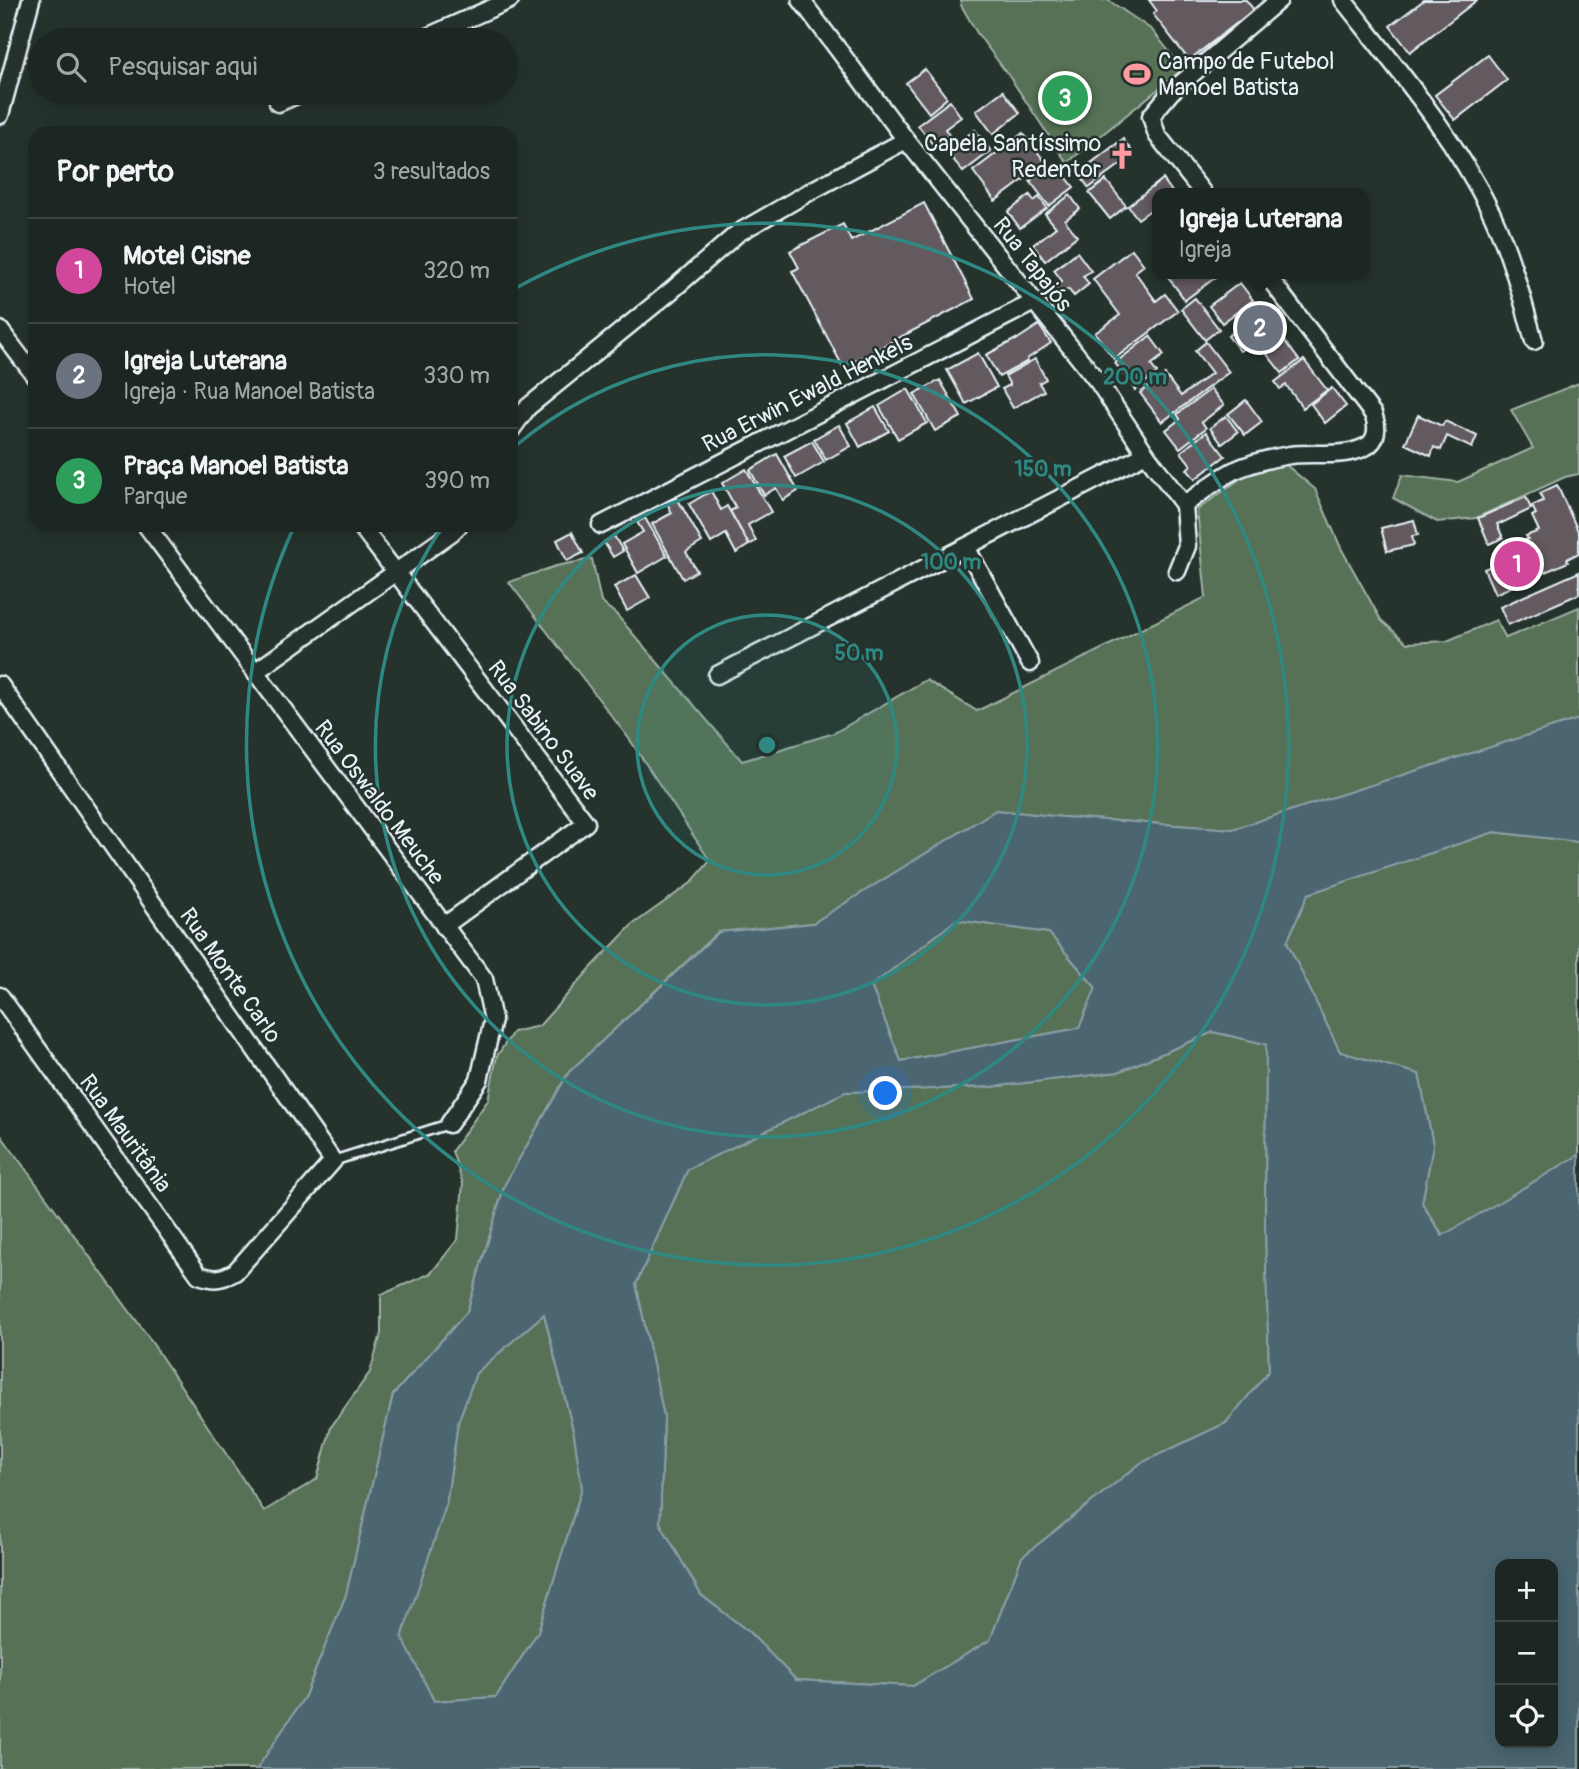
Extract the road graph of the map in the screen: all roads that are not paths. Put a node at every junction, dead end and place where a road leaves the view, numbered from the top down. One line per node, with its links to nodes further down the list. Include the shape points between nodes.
1 (31, 0): 7 (street)
2 (510, 0): 6 (street)
3 (801, 0): 8 (street, Rua Tapajós)
4 (1279, 0): 9 (street, via 1171,92 1151,116 1157,135)
5 (1343, 0): 13 (street, via 1430,110 1466,165 1493,217)
6 (447, 28)
7 (0, 115)
8 (906, 140): 11 (street, Rua Tapajós); 15 (street, via 738,233 528,407)
9 (1199, 188)
10 (1270, 279): 17 (street, via 1373,414 1376,437 1368,446 1347,452 1261,461 1232,472)
11 (1034, 302): 16 (street, Rua Tapajós); 18 (street, Rua Erwin Ewald Henkels)
12 (0, 330): 14 (street)
13 (1534, 341)
14 (28, 367)
15 (518, 421)
16 (1146, 454): 17 (street, Rua Tapajós); 22 (street)
17 (1184, 505): 23 (street, via 1187,546)
18 (601, 525)
19 (151, 532): 26 (street, Rua Oswaldo Meuche)
20 (365, 532): 24 (street, Rua Sabino Suave)
21 (452, 532): 24 (street)
22 (966, 547): 25 (street); 27 (street)
23 (1177, 571)
24 (396, 573): 26 (street); 29 (street, Rua Sabino Suave, via 586,823)
25 (1030, 663)
26 (255, 672): 29 (street, Rua Oswaldo Meuche)
27 (717, 675)
28 (0, 685): 32 (street, Rua Monte Carlo)
29 (444, 926): 31 (street, Rua Oswaldo Meuche, via 484,979 493,1020 479,1080)
30 (0, 996): 32 (street, Rua Mauritânia, via 199,1275 213,1279 235,1272)
31 (449, 1125): 32 (lane)
32 (333, 1161)

